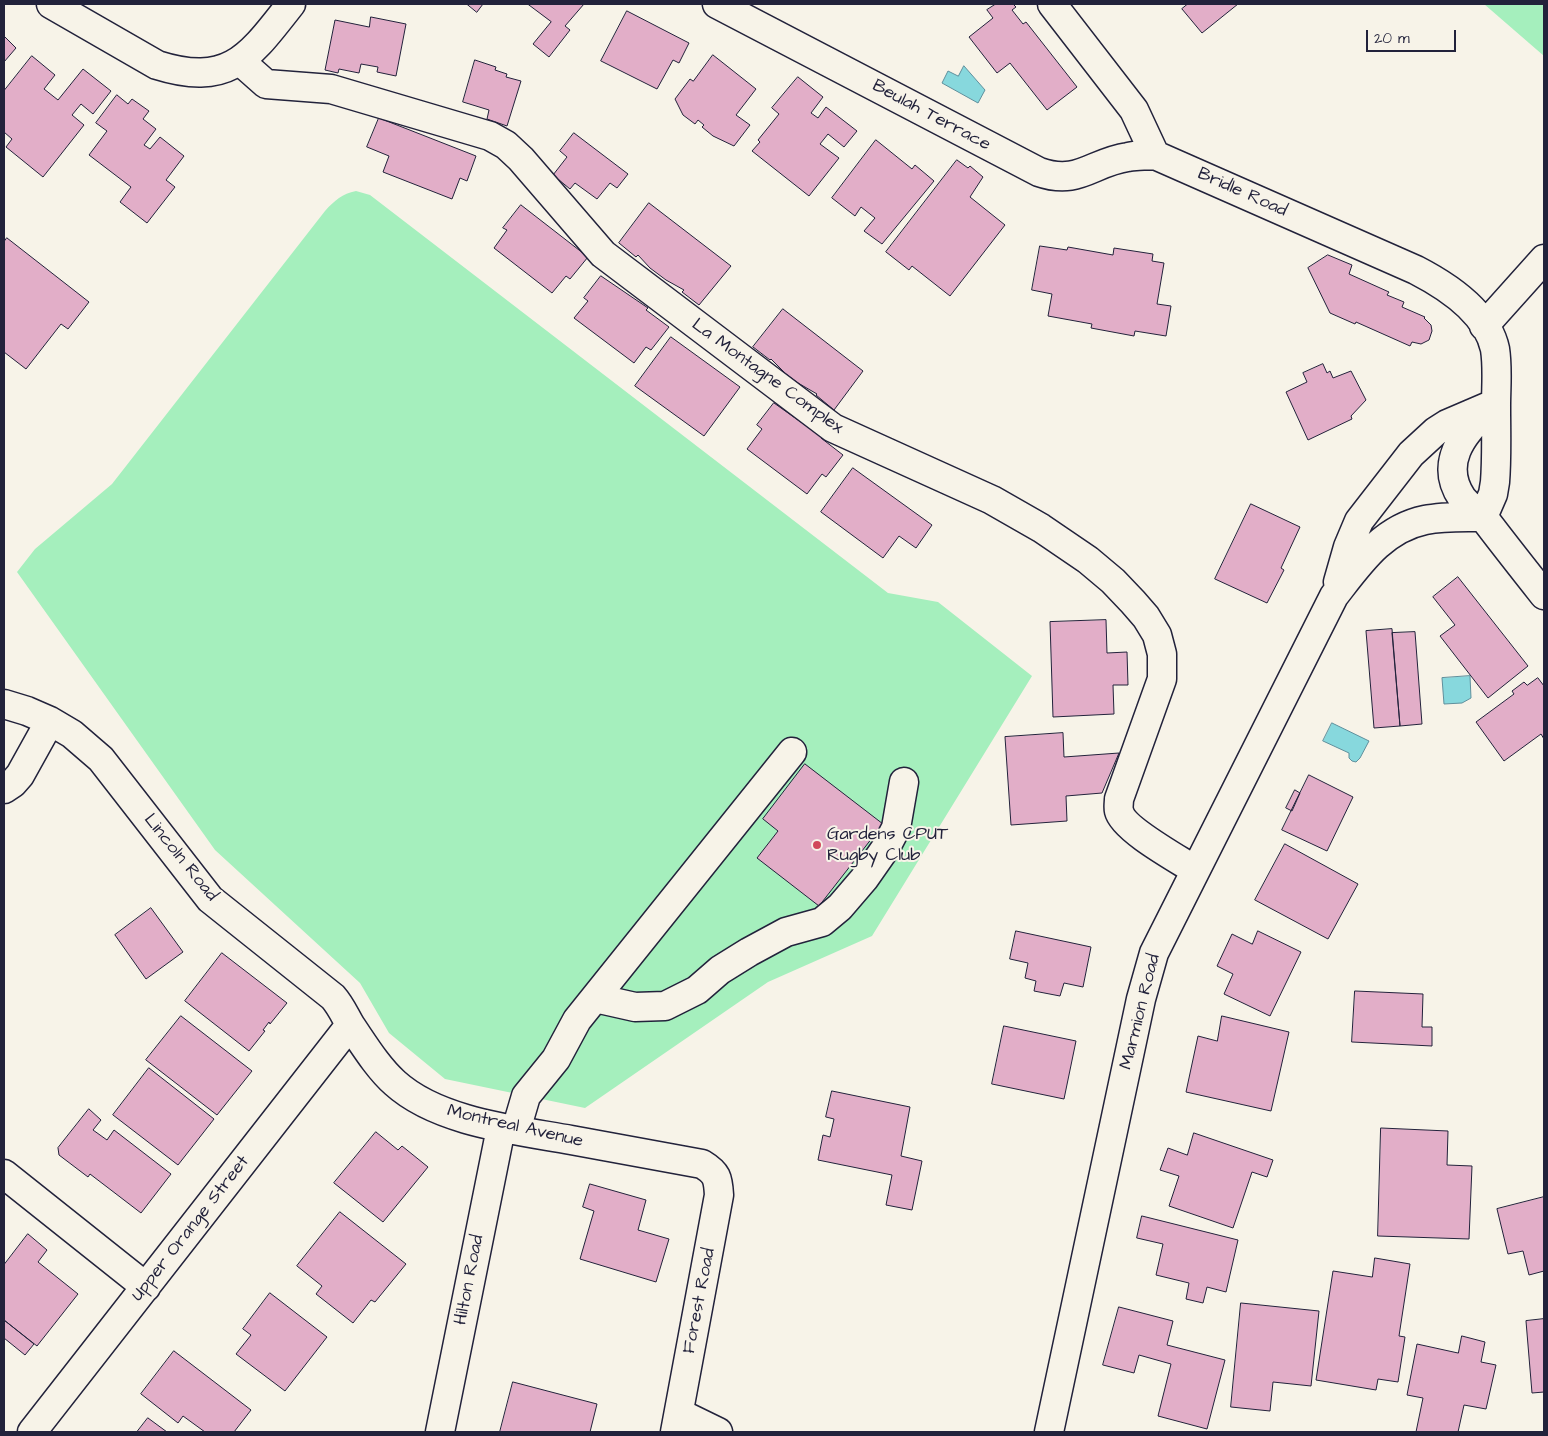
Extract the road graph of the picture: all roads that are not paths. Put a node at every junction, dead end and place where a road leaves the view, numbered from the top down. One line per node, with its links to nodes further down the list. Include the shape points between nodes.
1 (51, 4): 5 (street, via 157,65 173,70 210,72)
2 (291, 4): 5 (street, via 261,42)
3 (718, 4): 6 (street, Beulah Terrace, via 1052,177 1080,174 1127,157)
4 (1052, 4): 6 (street, via 1134,110)
5 (240, 61): 18 (street, La Montagne Complex, via 266,84 331,89 490,136 506,145 521,158 603,254 833,428 992,500 1041,528 1113,581 1146,617 1162,654 1162,679 1119,799 1118,810 1148,840)
6 (1155, 155): 8 (street, Bridle Road, via 1416,270 1461,298)
7 (1544, 259): 8 (street)
8 (1484, 326): 9 (street, Bridle Road, via 1496,354)
9 (1496, 403): 10 (street, Bridle Road, via 1495,482); 10 (street, via 1468,430 1458,446 1453,466 1461,496); 12 (street, Marmion Road, via 1436,431 1403,463 1359,521)
10 (1483, 517): 11 (street); 12 (street, Marmion Road, via 1436,518 1401,528 1372,549)
11 (1544, 595)
12 (1334, 596): 18 (street, Marmion Road)
13 (4, 704): 14 (street, Lincoln Road)
14 (50, 721): 17 (street, via 20,776); 20 (street, Lincoln Road, via 72,734 101,759 210,899 333,997)
15 (792, 752): 19 (street, Hilton Road)
16 (904, 782): 19 (street, via 896,828 885,849 840,907 822,922 786,932 720,970 697,990 666,1006 635,1007)
17 (4, 789)
18 (1195, 870): 29 (street, Marmion Road, via 1154,953 1148,975)
19 (594, 998): 21 (street, Hilton Road, via 577,1020 556,1059 526,1096)
20 (350, 1025): 21 (street, Montreal Avenue, via 380,1066 408,1094 445,1112); 24 (street, Upper Orange Street)
21 (508, 1129): 22 (street, Montreal Avenue, via 702,1164); 27 (street, Hilton Road)
22 (712, 1170): 25 (street, Forest Road, via 718,1181 719,1195)
23 (4, 1174): 24 (street)
24 (146, 1287): 26 (street, Upper Orange Street)
25 (677, 1422): 28 (street)
26 (32, 1432)
27 (440, 1432)
28 (718, 1432)
29 (1049, 1432)

